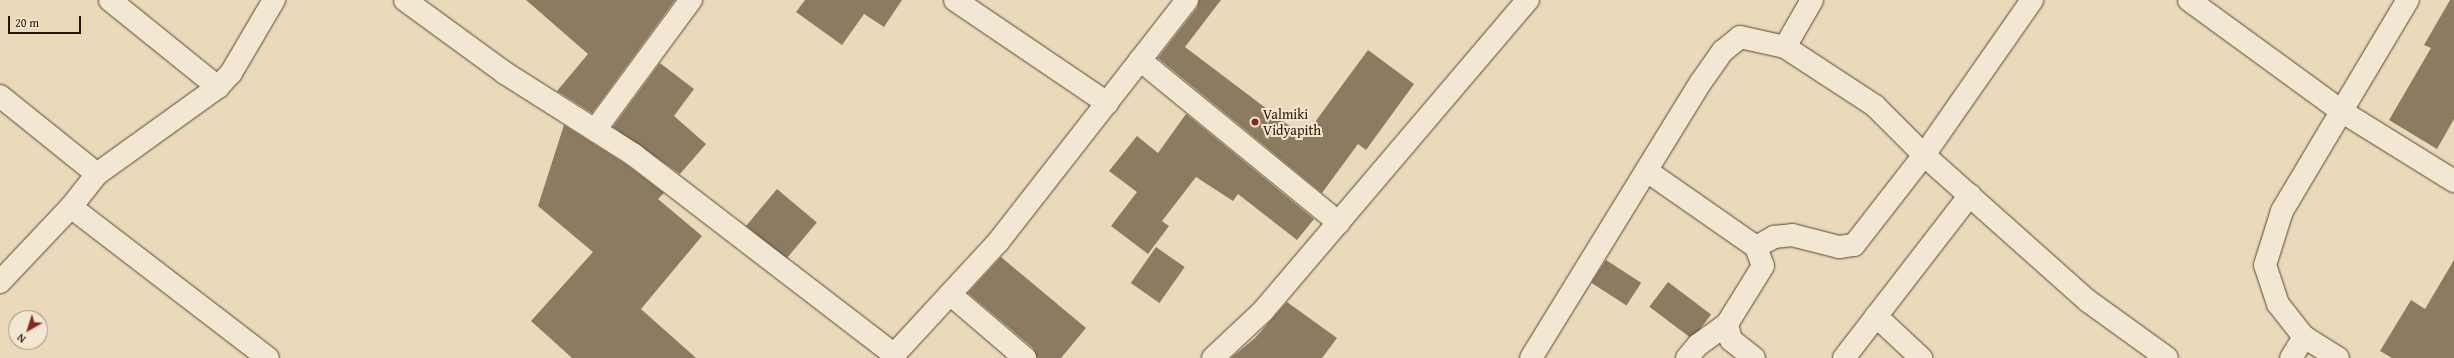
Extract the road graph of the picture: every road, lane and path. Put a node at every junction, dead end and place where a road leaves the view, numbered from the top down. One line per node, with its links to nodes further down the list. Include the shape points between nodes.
1 (110, 0): 14 (street)
2 (274, 0): 14 (street, via 231,73)
3 (405, 0): 18 (street, via 505,73)
4 (691, 0): 18 (street)
5 (955, 0): 16 (street)
6 (1187, 0): 13 (street)
7 (1528, 0): 25 (street)
8 (1812, 0): 12 (street)
9 (2032, 0): 19 (street)
10 (2189, 0): 17 (street)
11 (2408, 0): 17 (street)
12 (1785, 47): 19 (street, via 1875,106); 20 (street, via 1740,37 1723,51)
13 (1140, 60): 16 (street); 25 (street)
14 (218, 87): 21 (street)
15 (0, 96): 21 (street)
16 (1107, 103): 28 (street, via 998,242)
17 (2341, 111): 22 (street); 31 (street, via 2282,211 2265,265 2278,304)
18 (595, 130): 33 (street, via 634,155)
19 (1924, 155): 23 (street); 26 (street, via 1854,245 1839,247 1792,235 1774,237)
20 (1647, 171): 26 (street); 36 (street)
21 (97, 174): 24 (street)
22 (2454, 181)
23 (1970, 195): 29 (street); 41 (street, via 2088,301)
24 (71, 207): 27 (street); 32 (street)
25 (1339, 223): 35 (street, via 1263,311)
26 (1756, 247): 30 (street, via 1763,266)
27 (0, 282)
28 (950, 294): 33 (street); 34 (street)
29 (1876, 316): 39 (street); 40 (street)
30 (1727, 324): 37 (street, via 1698,345); 38 (street, via 1731,340)
31 (2304, 337): 42 (street); 43 (street)
32 (263, 356)
33 (893, 356)
34 (1025, 358)
35 (1213, 358)
36 (1531, 358)
37 (1687, 358)
38 (1754, 358)
39 (1844, 358)
40 (1921, 358)
41 (2167, 358)
42 (2291, 358)
43 (2338, 358)

